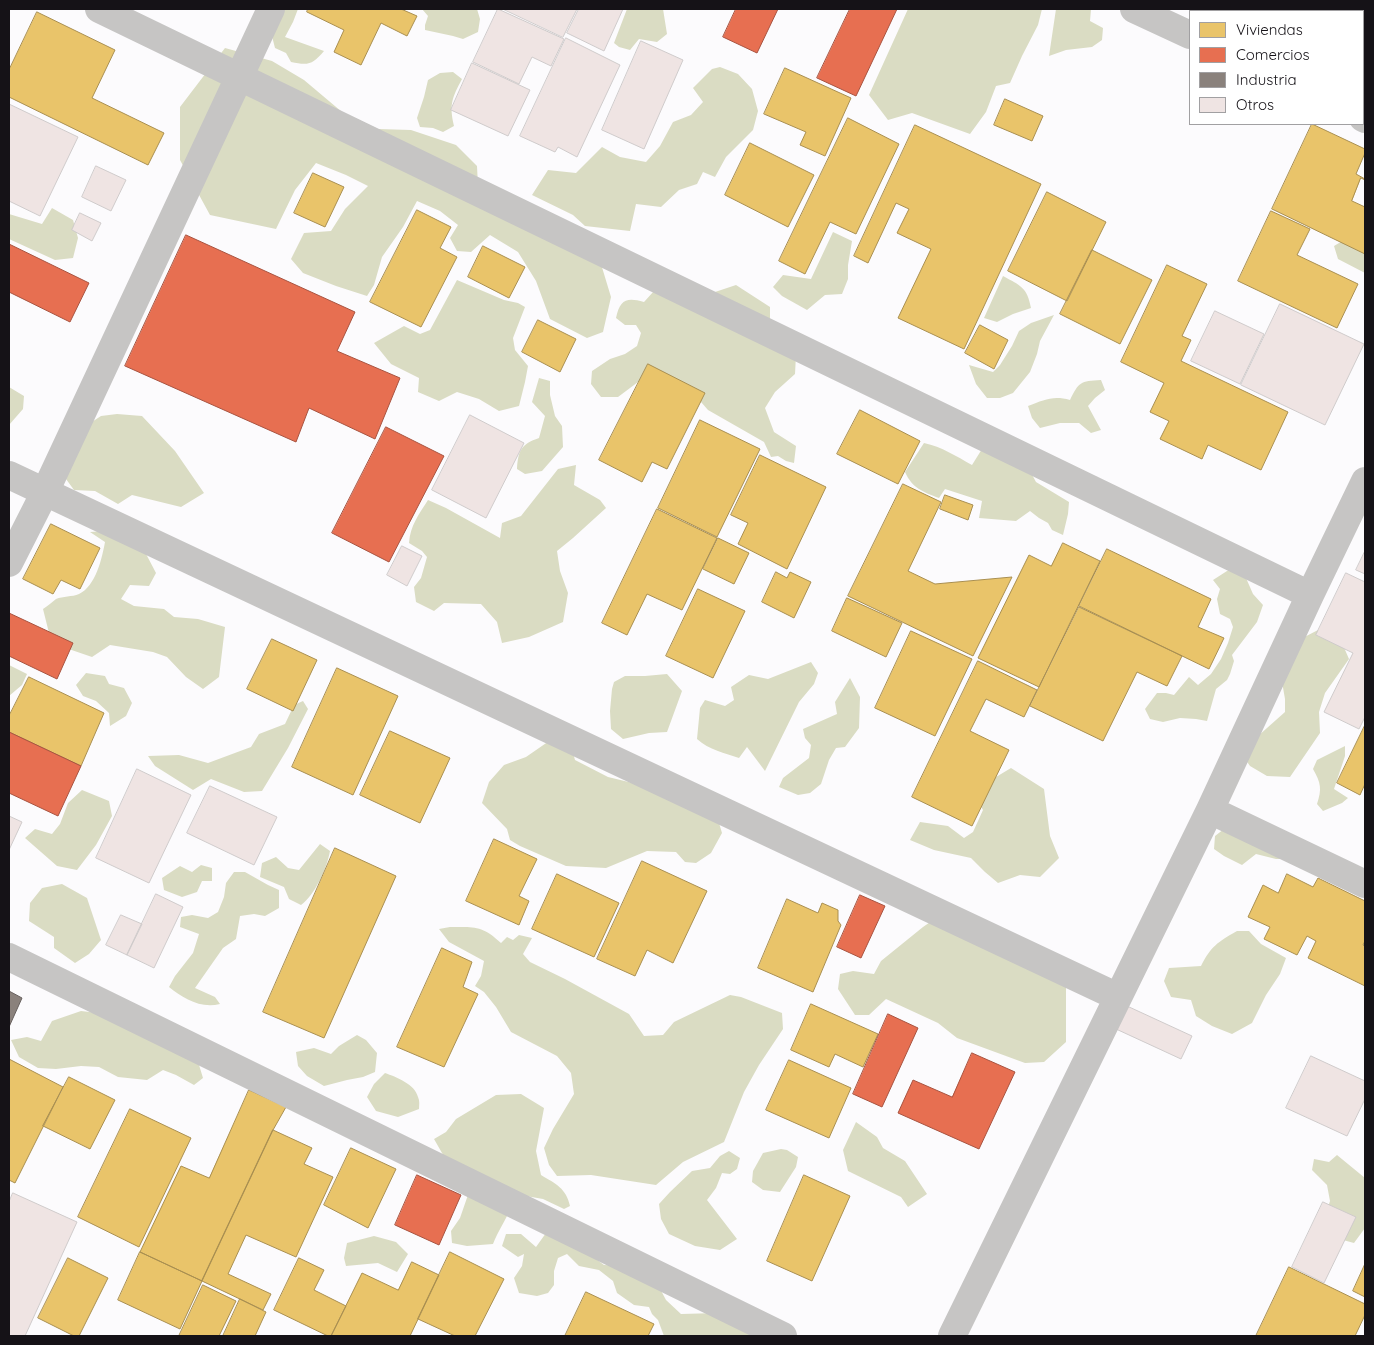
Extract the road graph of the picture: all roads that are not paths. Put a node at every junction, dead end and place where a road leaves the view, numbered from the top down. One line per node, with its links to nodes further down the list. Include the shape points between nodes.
1 (99, 9): 5 (street)
2 (272, 9): 5 (street)
3 (1134, 9): 4 (street)
4 (1189, 35)
5 (240, 76): 8 (street); 10 (street)
6 (9, 475): 8 (street)
7 (1365, 481): 10 (street)
8 (45, 492): 9 (street); 14 (street)
9 (9, 563)
10 (1310, 595): 11 (street)
11 (1210, 810): 12 (street); 14 (street)
12 (1365, 884)
13 (9, 957): 15 (street)
14 (1118, 997): 16 (street)
15 (783, 1336)
16 (952, 1336)

